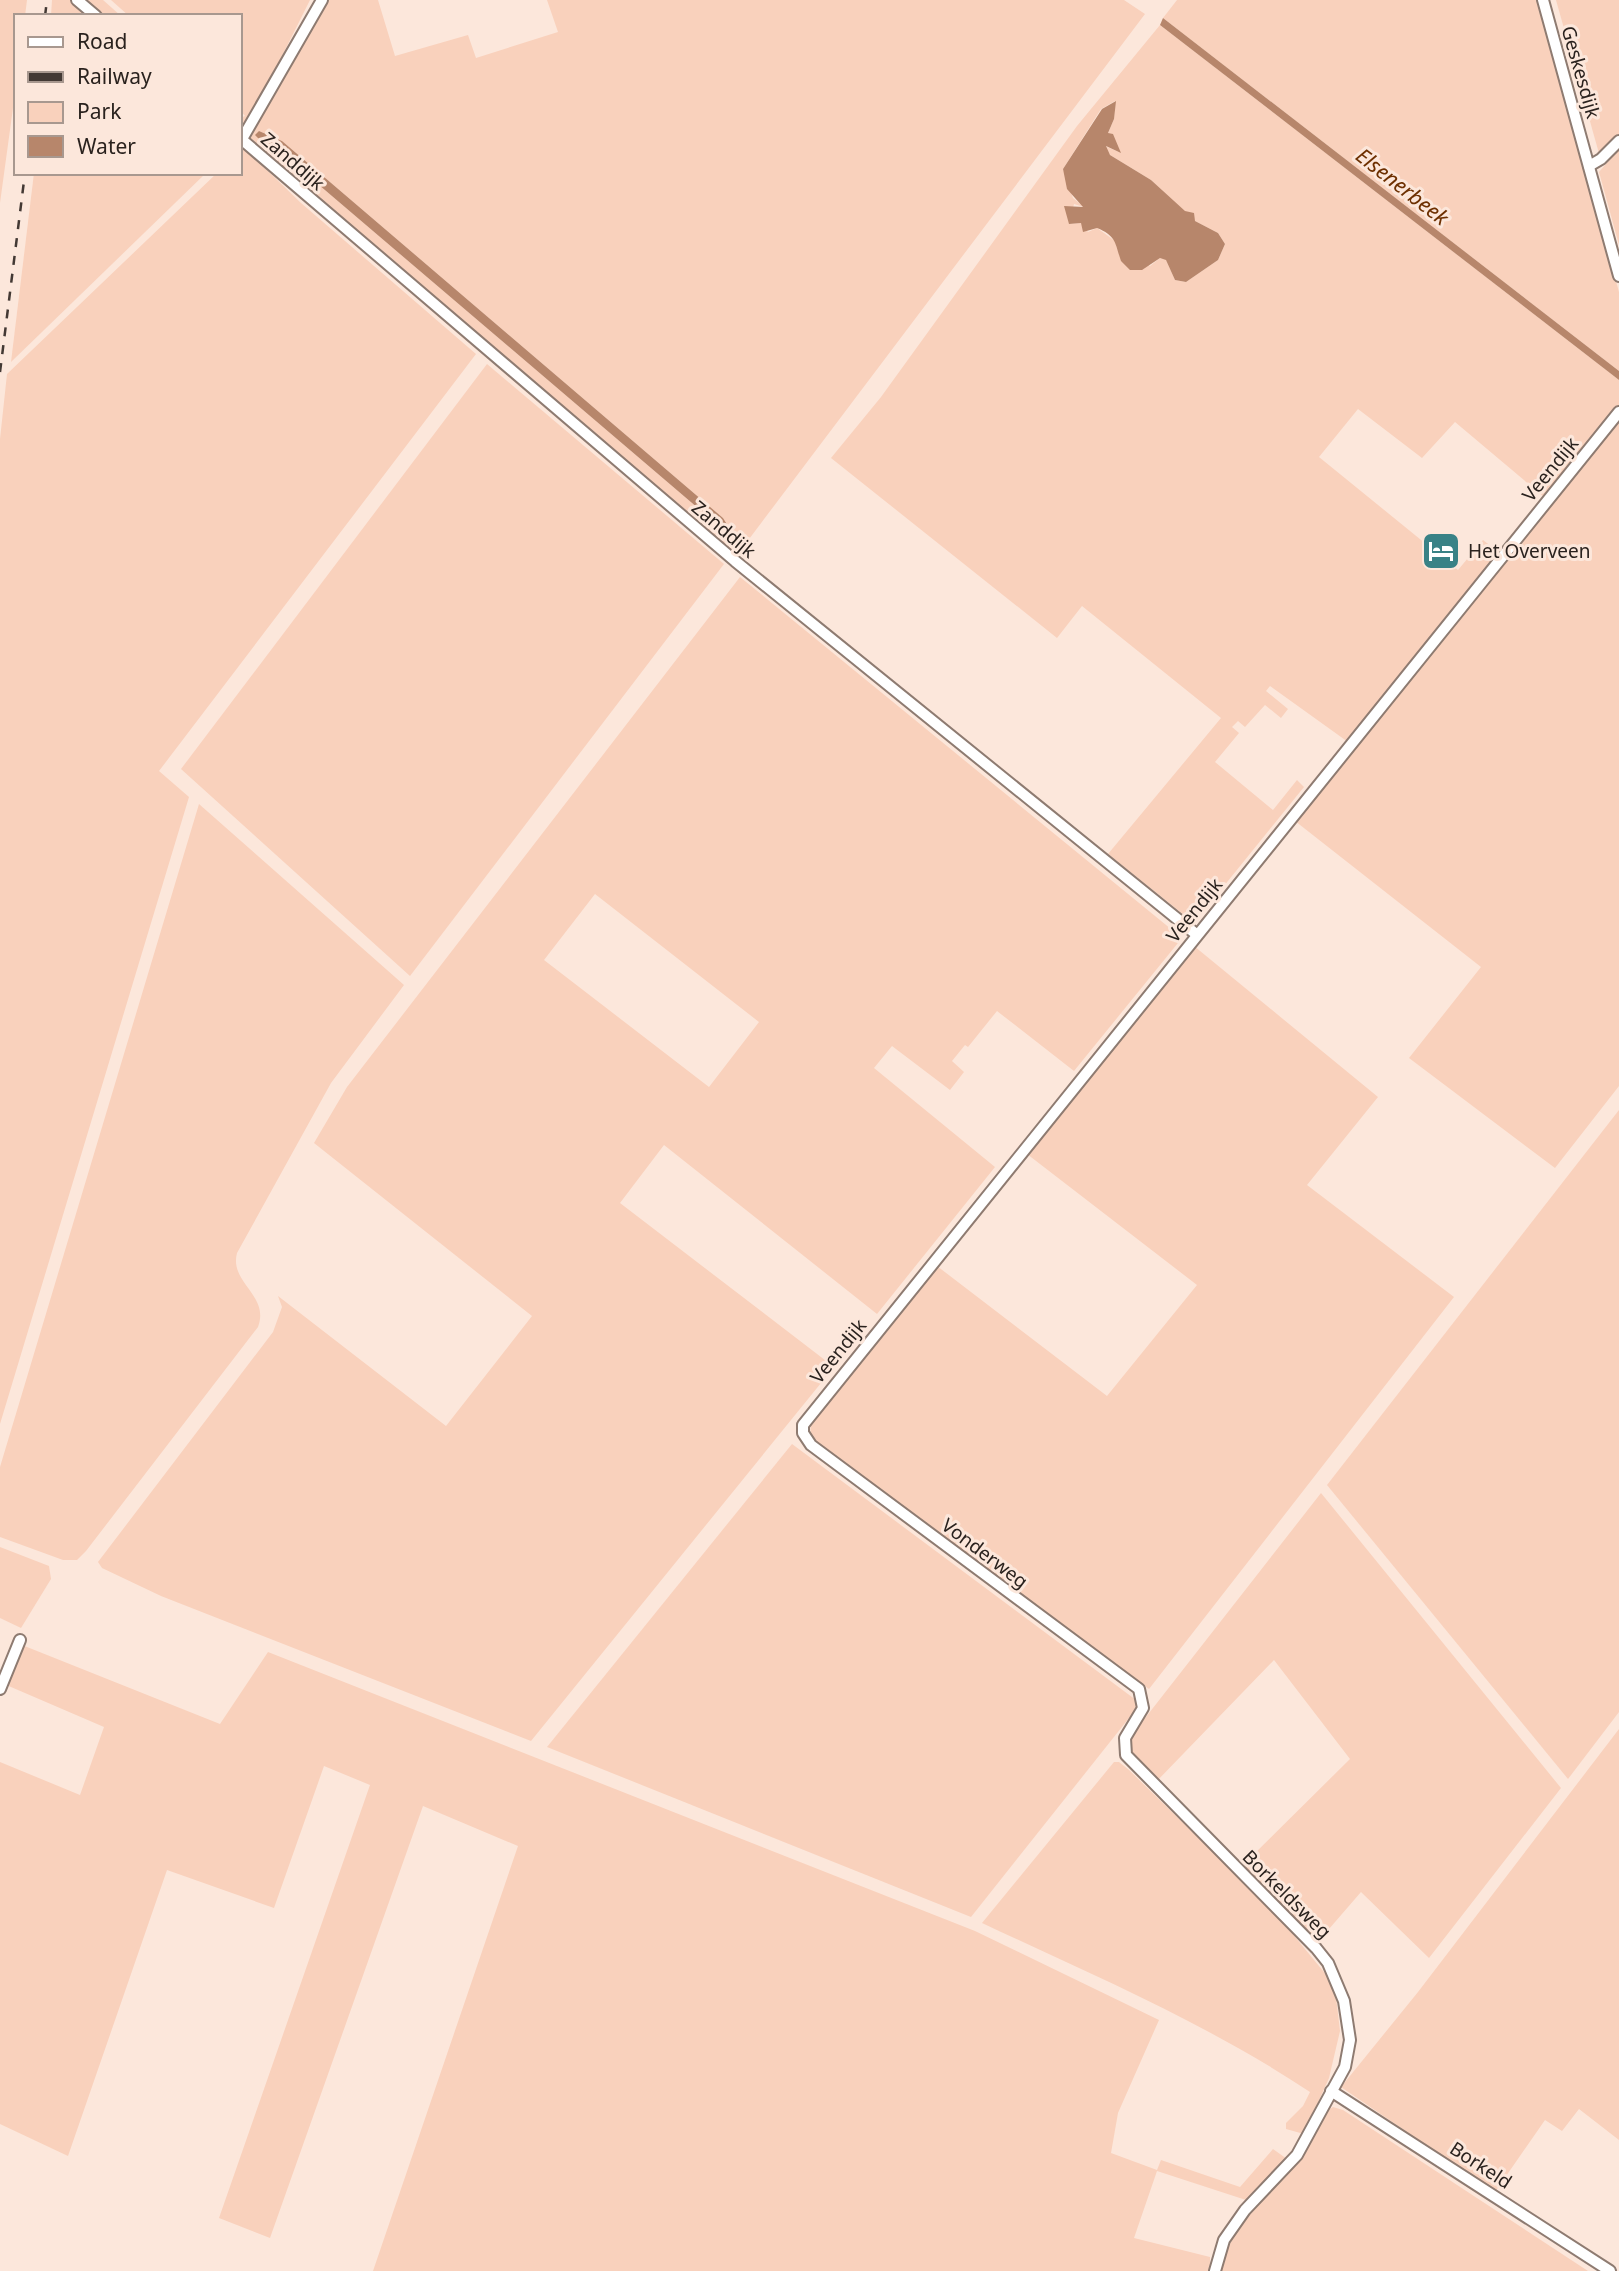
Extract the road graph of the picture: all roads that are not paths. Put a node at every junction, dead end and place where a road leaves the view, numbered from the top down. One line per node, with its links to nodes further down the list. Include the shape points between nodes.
1 (77, 0): 4 (street)
2 (322, 0): 5 (street)
3 (1543, 0): 8 (street, Geskesdijk)
4 (94, 14)
5 (242, 136)
6 (242, 139): 11 (street, Zanddijk, via 735,561)
7 (1619, 141): 8 (street)
8 (1589, 166): 9 (street, Geskesdijk)
9 (1619, 276)
10 (1619, 412): 11 (street, Veendijk)
11 (1196, 934): 12 (street, Veendijk, via 807,1416)
12 (803, 1433): 15 (street, Vonderweg, via 810,1445 1134,1685 1144,1703)
13 (20, 1640): 14 (street)
14 (0, 1689)
15 (1124, 1747): 16 (street, Borkeldsweg, via 1133,1764 1328,1963 1344,2001 1349,2040 1345,2067)
16 (1331, 2091): 17 (street, Borkeldsweg, via 1297,2155 1224,2240); 18 (street, Borkeld)
17 (1215, 2271)
18 (1610, 2271)

